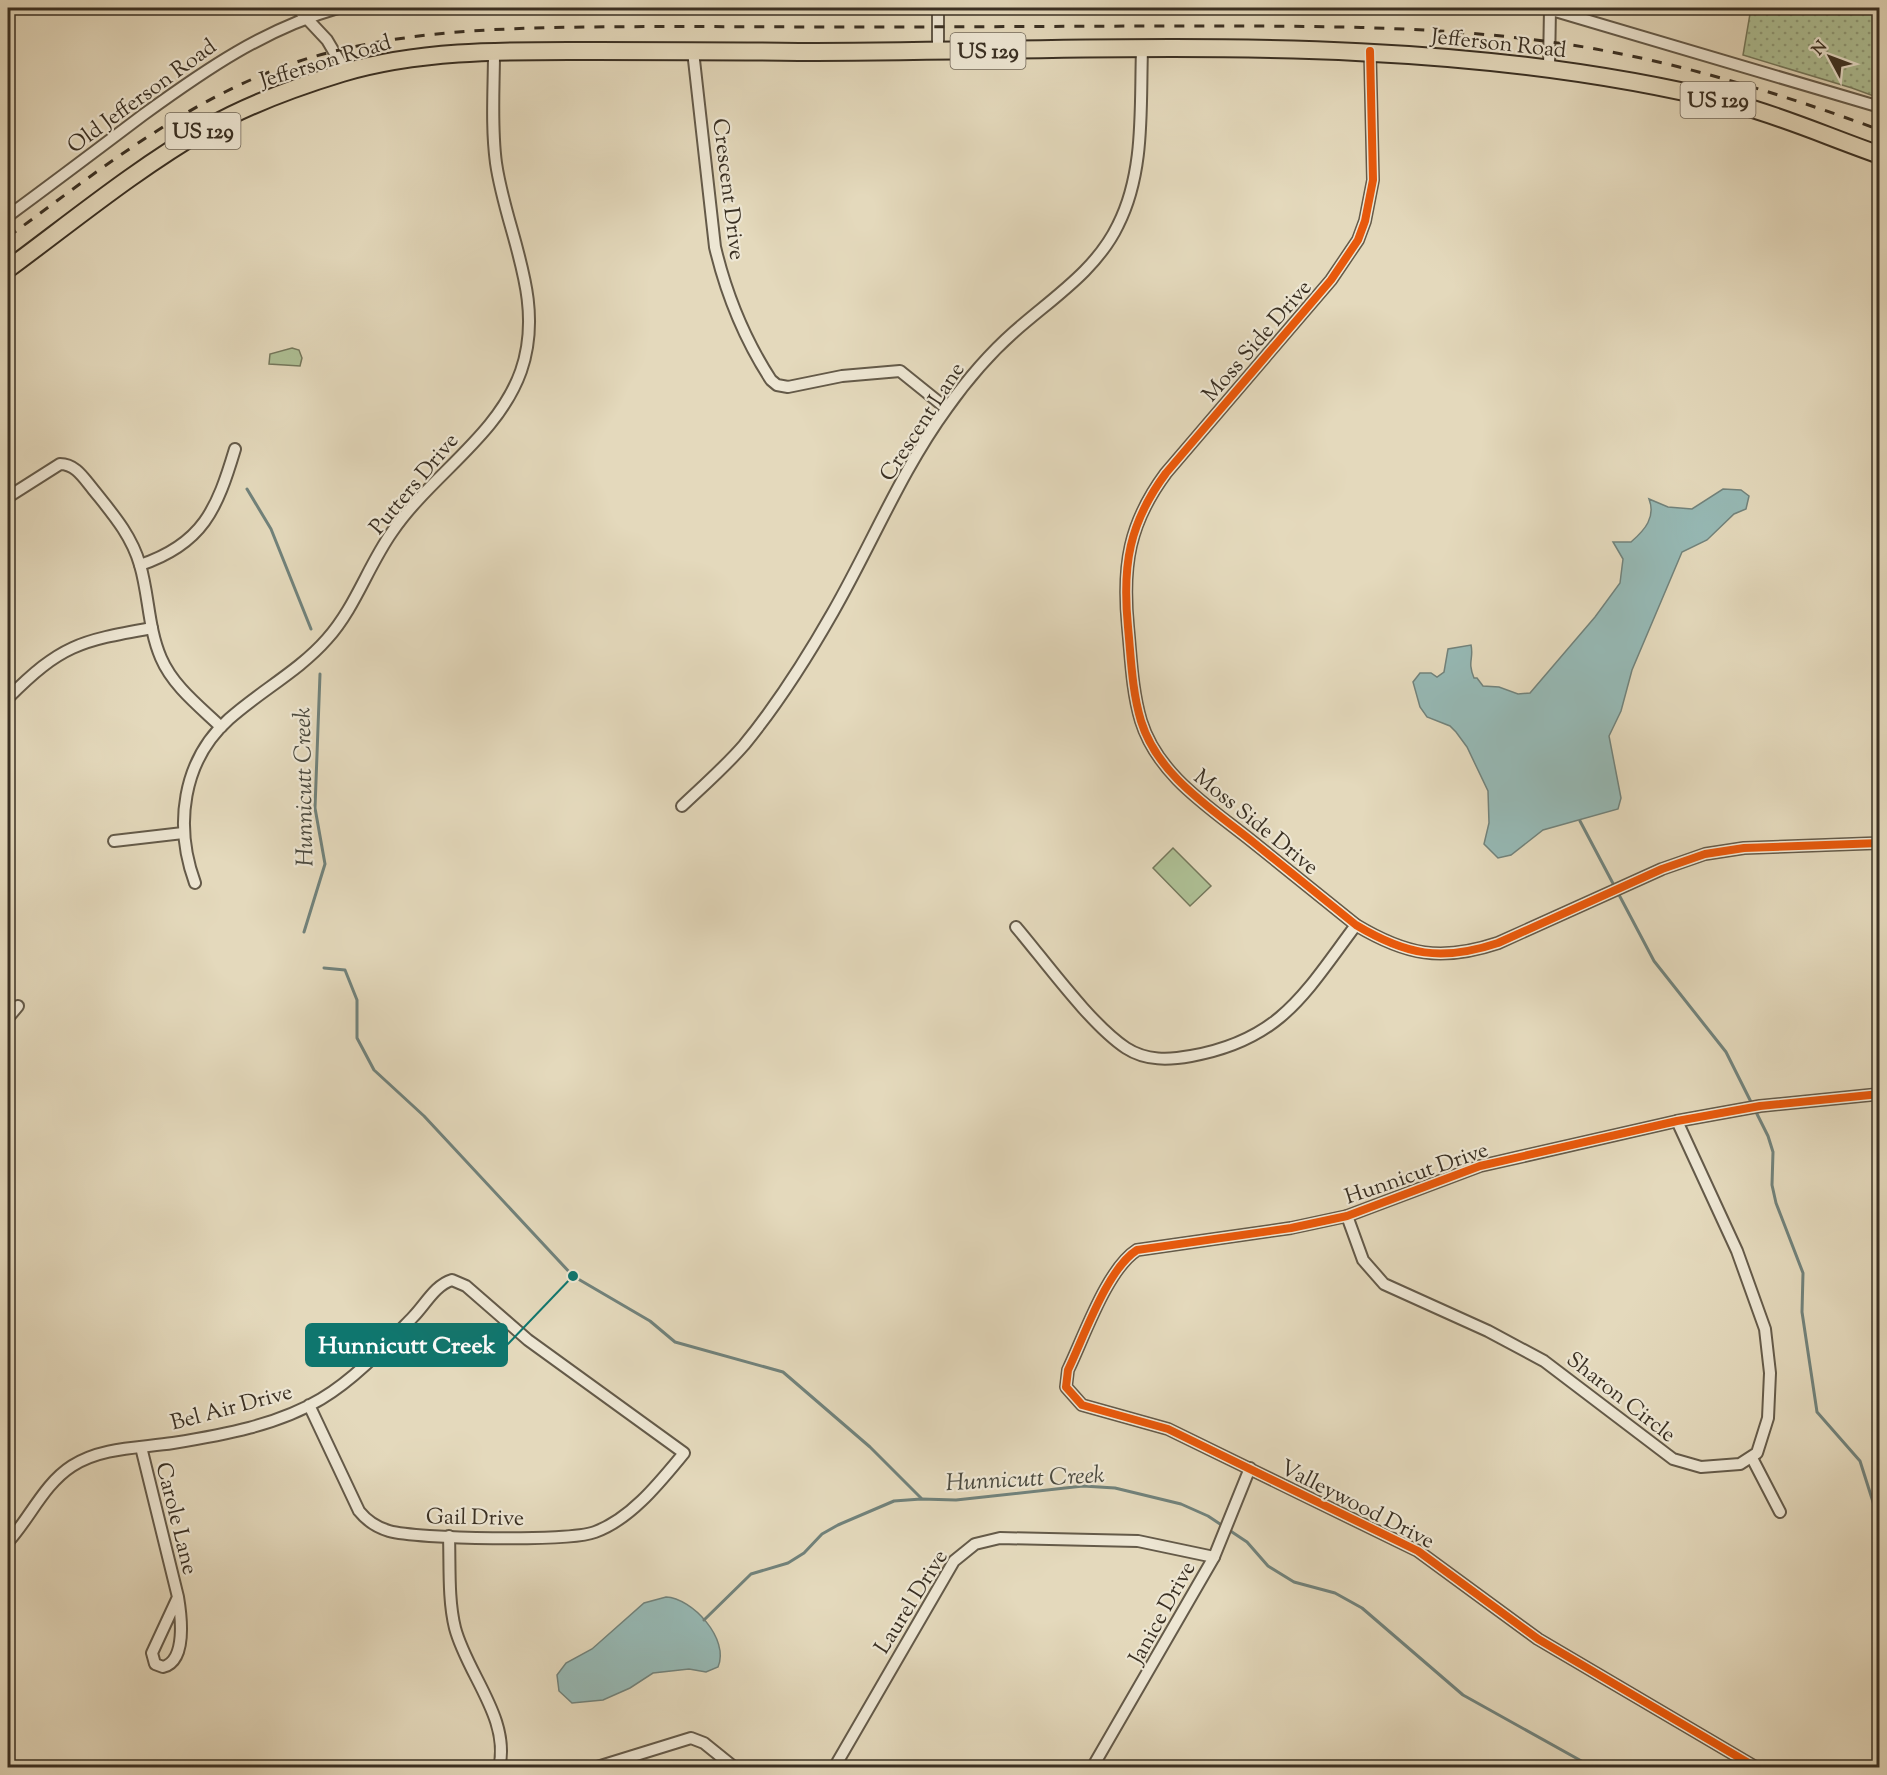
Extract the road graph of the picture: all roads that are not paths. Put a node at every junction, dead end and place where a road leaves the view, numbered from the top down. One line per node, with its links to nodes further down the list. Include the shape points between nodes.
1 (297, 8): 6 (street)
2 (338, 8): 6 (street, Old Jefferson Road)
3 (938, 8): 11 (street)
4 (1545, 8): 5 (street)
5 (1550, 8): 12 (street); 14 (street)
6 (307, 18): 13 (street); 16 (street, Old Jefferson Road, via 267,33 208,69)
7 (1142, 50): 9 (highway, Jefferson Road / US 129); 11 (highway, Jefferson Road / US 129); 18 (street, Crescent Lane, via 1136,176 1119,224 1099,257 993,352)
8 (693, 51): 10 (highway, Jefferson Road / US 129); 11 (highway, Jefferson Road / US 129); 18 (street, Crescent Drive, via 715,247 734,308 771,380 789,387 842,376 900,371)
9 (1370, 51): 12 (highway, Jefferson Road / US 129); 30 (street, Moss Side Drive, via 1373,180 1358,240 1331,280 1150,494 1133,532 1125,578 1134,692 1142,723 1158,757 1186,790)
10 (494, 52): 13 (highway, Jefferson Road / US 129, via 404,59); 24 (street, Putters Drive, via 496,164 530,302 528,347 516,386 496,416 395,527 340,623 326,640)
11 (938, 52)
12 (1549, 68): 15 (highway, Jefferson Road / US 129, via 1736,104)
13 (346, 72): 17 (highway, Jefferson Road / US 129, via 265,101 211,126 147,166)
14 (1880, 107)
15 (1880, 155)
16 (8, 216)
17 (8, 269)
18 (946, 408): 25 (street, Crescent Lane, via 833,612 776,700 744,745)
19 (235, 449): 21 (street, via 221,495 199,530 175,550)
20 (8, 497): 21 (street, via 60,464 71,466 128,534)
21 (140, 565): 22 (street)
22 (152, 628): 23 (street, via 94,638 60,652); 24 (street, via 160,657 171,676)
23 (8, 698)
24 (221, 727): 26 (street, Putters Drive, via 198,760 190,780)
25 (682, 806)
26 (183, 833): 27 (street); 29 (street, Putters Drive)
27 (114, 841)
28 (1880, 843): 30 (street, Moss Side Drive, via 1744,848 1704,854 1473,951 1424,954 1404,950)
29 (195, 883)
30 (1356, 926): 31 (street, via 1296,1006 1275,1024 1222,1051 1159,1059 1140,1056 1112,1038)
31 (1016, 927)
32 (18, 1006): 33 (street)
33 (8, 1018)
34 (1880, 1094): 35 (street, Hunnicut Drive)
35 (1677, 1121): 36 (street, Hunnicut Drive, via 1480,1166); 41 (street, via 1737,1251 1766,1329 1770,1362 1768,1418 1761,1444)
36 (1347, 1216): 37 (street, Hunnicut Drive, via 1137,1250 1112,1277); 41 (street, Sharon Circle, via 1363,1260 1384,1284 1544,1360 1665,1455 1710,1467 1740,1464)
37 (1068, 1370): 42 (street, Valleywood Drive, via 1066,1388 1082,1405 1168,1429)
38 (309, 1406): 39 (street, Bel Air Drive, via 247,1427); 40 (street, Bel Air Drive, via 362,1367 441,1286 452,1280 462,1282 528,1341); 44 (street, Gail Drive, via 348,1493 365,1518 400,1534)
39 (141, 1447): 45 (street, Bel Air Drive, via 100,1453 67,1469); 47 (street, Carole Lane)
40 (684, 1453): 44 (street, Gail Drive, via 624,1515 595,1533 565,1537)
41 (1752, 1458): 43 (street)
42 (1250, 1468): 46 (street, Janice Drive); 53 (street, Valleywood Drive, via 1431,1559 1538,1639)
43 (1780, 1512)
44 (449, 1536): 48 (street, via 455,1628 499,1731)
45 (8, 1542)
46 (1214, 1557): 51 (street, Laurel Drive, via 1138,1540 1000,1538 968,1548 954,1561); 52 (street, Janice Drive)
47 (178, 1597): 47 (street, Carole Lane, via 180,1640 172,1661 163,1667 153,1660 152,1653)
48 (499, 1767)
49 (594, 1767): 50 (street, via 691,1738)
50 (735, 1767)
51 (834, 1767)
52 (1092, 1767)
53 (1757, 1767)

